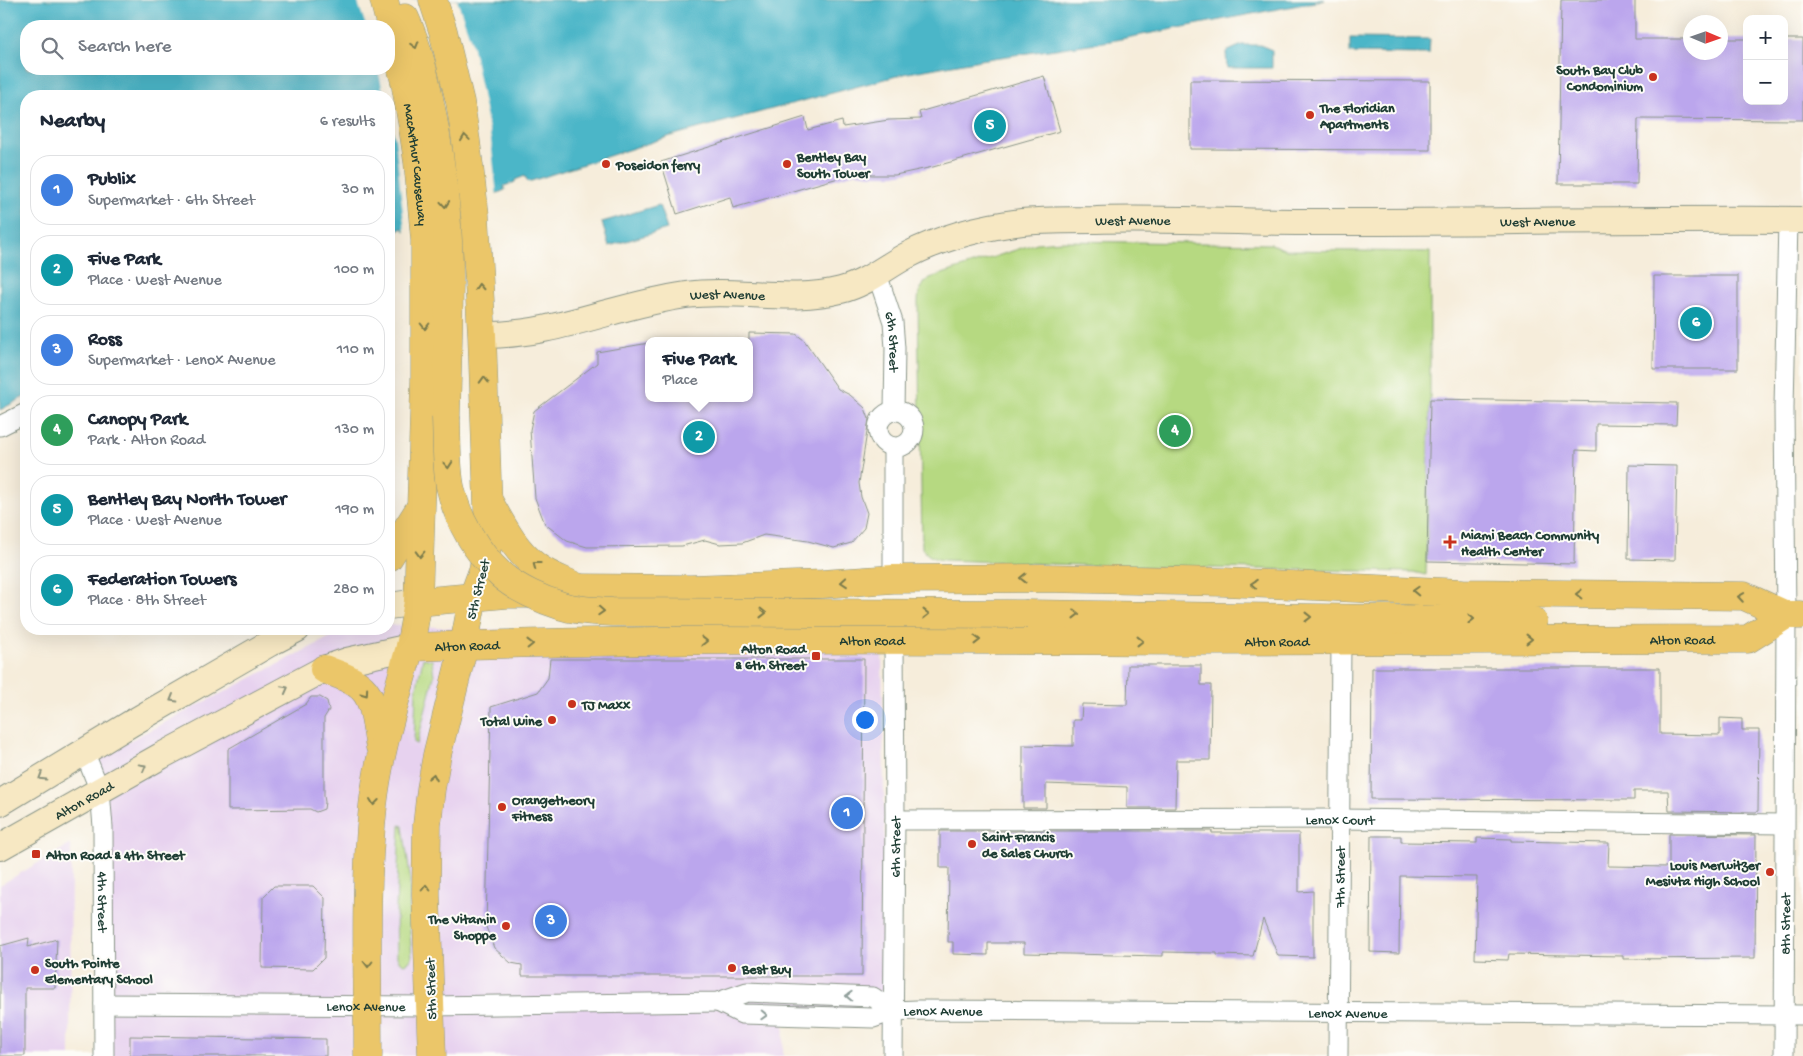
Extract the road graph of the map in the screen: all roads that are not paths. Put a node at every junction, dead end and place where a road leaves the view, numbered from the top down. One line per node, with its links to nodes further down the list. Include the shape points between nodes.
1 (384, 0): 4 (main road, MacArthur Causeway)
2 (396, 0): 7 (main road, one-way to 7, via 411,31 430,102 442,171)
3 (433, 0): 9 (main road, 5th Street, one-way to 3, via 472,181 460,102)
4 (389, 20)
5 (395, 43): 7 (main road, MacArthur Causeway)
6 (1796, 220): 8 (street, West Avenue, via 1352,222 1121,219 1030,222 950,236); 23 (street, 8th Street, via 1784,408)
7 (437, 240): 15 (main road, one-way to 15, via 425,382); 23 (main road, one-way to 23, bridge, via 449,276 447,460 456,507 473,542 502,575 563,606 612,612 1480,619 1750,628)
8 (877, 274): 9 (street, West Avenue, via 841,290 818,294 690,295 658,300 534,332); 10 (street, 6th Street, via 894,322)
9 (482, 335): 14 (main road, 5th Street, one-way to 9)
10 (894, 410): 13 (street, via 883,416 878,428 881,440); 13 (street, via 910,417 914,428 908,442)
11 (20, 416): 12 (street)
12 (0, 426)
13 (893, 447): 17 (street)
14 (488, 501): 19 (main road, one-way to 14, via 538,568 524,556); 20 (main road, 5th Street, via 488,547)
15 (421, 506): 16 (main road); 21 (main road, one-way to 21)
16 (395, 547)
17 (893, 578): 18 (main road); 19 (main road, one-way to 19, via 691,589)
18 (924, 578): 23 (main road, one-way to 18, via 1744,596 1463,593 1224,582); 25 (main road, via 908,590 897,610)
19 (579, 588): 20 (main road, via 565,594)
20 (474, 597): 21 (main road); 27 (main road, 5th Street)
21 (418, 602): 22 (street); 28 (main road)
22 (395, 605)
23 (1794, 615): 26 (main road, Alton Road, one-way to 23, via 1748,639); 36 (street, 8th Street)
24 (285, 635): 30 (street, one-way to 30)
25 (894, 639): 26 (main road, Alton Road, one-way to 26); 27 (main road, Alton Road, one-way to 25); 35 (street, 6th Street)
26 (1340, 640): 34 (street, 7th Street)
27 (464, 645): 28 (main road, Alton Road); 40 (main road, 5th Street, one-way to 27, via 426,895 427,825 437,755)
28 (410, 647): 29 (street, Alton Road); 31 (main road)
29 (324, 669): 31 (main road, one-way to 31, via 363,688 372,708); 32 (street, Alton Road, one-way to 29)
30 (84, 751): 32 (street, 4th Street); 33 (street, one-way to 33)
31 (381, 754): 39 (main road, one-way to 39, via 373,805 368,877)
32 (100, 791): 37 (street, Alton Road); 38 (street, 4th Street)
33 (0, 803)
34 (1339, 819): 35 (street, Lenox Court); 36 (street, Lenox Court); 42 (street, 7th Street)
35 (895, 820): 41 (street, 6th Street)
36 (1784, 824): 43 (street, 8th Street)
37 (0, 847)
38 (104, 1004): 39 (street, Lenox Avenue); 45 (street, 4th Street)
39 (368, 1006): 40 (street, Lenox Avenue); 46 (main road)
40 (431, 1006): 41 (street, Lenox Avenue, via 718,1002 742,1014 873,1018); 47 (main road, 5th Street)
41 (893, 1011): 42 (street, Lenox Avenue); 48 (street, 6th Street)
42 (1338, 1013): 43 (street, Lenox Avenue); 49 (street, 7th Street)
43 (1784, 1015): 44 (street, Lenox Avenue); 50 (street, 8th Street)
44 (1803, 1015)
45 (104, 1056)
46 (368, 1056)
47 (432, 1056)
48 (893, 1056)
49 (1338, 1056)
50 (1784, 1056)

